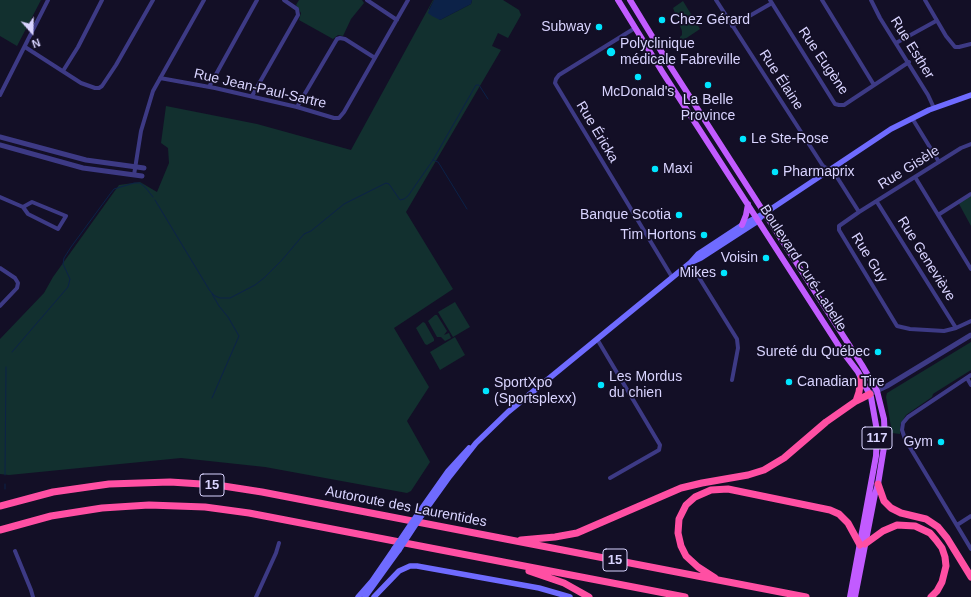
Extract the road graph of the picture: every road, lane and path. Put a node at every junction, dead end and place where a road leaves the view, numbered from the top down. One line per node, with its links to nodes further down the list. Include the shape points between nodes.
1 (48, 0): 22 (street)
2 (102, 0): 25 (street)
3 (151, 0): 25 (street, via 116,65 100,87 83,84)
4 (204, 0): 26 (street)
5 (257, 0): 28 (street)
6 (284, 0): 31 (street, via 298,9 298,14)
7 (366, 0): 16 (street)
8 (408, 0): 16 (street, Rue Jean-Paul-Sartre)
9 (618, 0): 19 (main road, Boulevard Curé-Labelle / 117)
10 (630, 0): 51 (main road, Boulevard Curé-Labelle / 117)
11 (716, 0): 18 (street, Rue Élaine)
12 (822, 0): 27 (street)
13 (871, 0): 20 (street, Rue Esther)
14 (925, 0): 17 (street)
15 (771, 1): 18 (street); 27 (street, Rue Eugène, via 835,104 844,105)
16 (397, 20): 23 (street, Rue Jean-Paul-Sartre)
17 (936, 21): 20 (street); 21 (street, via 955,47)
18 (732, 26): 41 (street, Rue Élaine, via 824,167)
19 (635, 28): 48 (main road, Boulevard Curé-Labelle / 117); 58 (street, Rue Éricka, via 558,74 555,83)
20 (896, 43): 24 (street, Rue Esther)
21 (971, 44)
22 (25, 47): 25 (street); 29 (street)
23 (375, 58): 32 (street, Rue Jean-Paul-Sartre, via 340,117); 32 (street, via 345,39 337,39)
24 (909, 62): 27 (street, Rue Eugène); 33 (street, Rue Esther)
25 (63, 71)
26 (160, 78): 28 (street, Rue Jean-Paul-Sartre); 39 (street, via 144,119)
27 (874, 85)
28 (209, 87): 31 (street, Rue Jean-Paul-Sartre)
29 (0, 95)
30 (971, 95): 33 (main road)
31 (252, 96): 32 (street, Rue Jean-Paul-Sartre)
32 (297, 107)
33 (934, 108): 34 (main road)
34 (912, 118): 38 (street); 41 (main road)
35 (0, 136): 39 (street, via 86,160)
36 (971, 144): 38 (street, Rue Gisèle)
37 (0, 145): 42 (street, via 83,168)
38 (940, 162): 44 (street, Rue Gisèle)
39 (135, 167): 40 (street); 42 (street)
40 (144, 168)
41 (829, 170): 50 (street, Rue Guy, via 835,174); 51 (main road)
42 (134, 175): 43 (street)
43 (142, 176)
44 (915, 177): 47 (street, Rue Gisèle); 52 (street)
45 (971, 194): 52 (street)
46 (0, 197): 49 (street)
47 (877, 202): 50 (street, Rue Gisèle); 61 (street, Rue Geneviève)
48 (748, 204): 53 (main road, Boulevard Curé-Labelle / 117); 54 (main road)
49 (23, 207): 49 (street, via 28,214 58,229 66,216 32,202)
50 (859, 212): 61 (street, Rue Guy, via 841,224 839,230 897,326 944,331)
51 (765, 213): 53 (main road); 69 (main road, Boulevard Curé-Labelle / 117, via 862,365)
52 (938, 215): 57 (street)
53 (757, 218): 54 (main road); 55 (main road); 65 (main road, Boulevard Curé-Labelle / 117)
54 (742, 225): 55 (main road, via 707,247)
55 (690, 263): 58 (main road); 67 (street, via 737,339 738,348)
56 (0, 268): 59 (street, via 18,283 17,288)
57 (971, 269)
58 (672, 277): 63 (main road)
59 (0, 306)
60 (971, 321): 61 (street)
61 (956, 328)
62 (971, 335): 69 (street)
63 (598, 340): 71 (street, via 660,445 659,450); 82 (main road, bridge, via 525,398 465,451)
64 (971, 375): 66 (street)
65 (861, 378): 69 (main road, Boulevard Curé-Labelle / 117); 70 (highway)
66 (966, 378): 68 (street); 75 (street, via 908,417 902,428 904,438)
67 (732, 380)
68 (971, 385)
69 (874, 393): 70 (highway); 72 (main road, Boulevard Curé-Labelle / 117, via 882,408 885,433); 79 (main road, Boulevard Curé-Labelle / 117, via 877,449)
70 (856, 401): 77 (highway, via 826,422 784,458 764,470 680,488 571,534)
71 (610, 478)
72 (878, 484): 79 (main road, Boulevard Curé-Labelle / 117); 84 (highway, via 884,501 891,508 926,519 938,527)
73 (0, 506): 77 (highway, Autoroute des Laurentides / 15, via 53,492 97,485 138,482 194,483 262,492)
74 (971, 516): 75 (street)
75 (957, 525): 80 (street)
76 (0, 530): 83 (highway, 15, via 42,518 91,509 141,505 188,506 254,514)
77 (512, 540): 85 (highway, Autoroute des Laurentides / 15)
78 (279, 542): 87 (street)
79 (863, 545): 85 (highway, via 848,523 839,514 830,510 728,490 710,490 688,503 680,516 678,533 682,548 689,559); 95 (main road, Boulevard Curé-Labelle / 117); 96 (main road, Boulevard Curé-Labelle / 117); 97 (highway, via 884,530 897,525 917,527 930,533 942,548 946,566 942,582)
80 (971, 549)
81 (15, 551): 86 (street)
82 (391, 558): 88 (main road); 89 (main road)
83 (491, 560): 92 (highway, via 549,577); 93 (highway, 15)
84 (971, 577)
85 (718, 580): 94 (highway, Autoroute des Laurentides / 15)
86 (33, 597)
87 (256, 597)
88 (358, 597)
89 (365, 597)
90 (374, 597): 91 (main road, via 399,572 410,566 539,588)
91 (570, 597)
92 (589, 597)
93 (685, 597)
94 (806, 597)
95 (850, 597)
96 (855, 597)
97 (930, 597)

